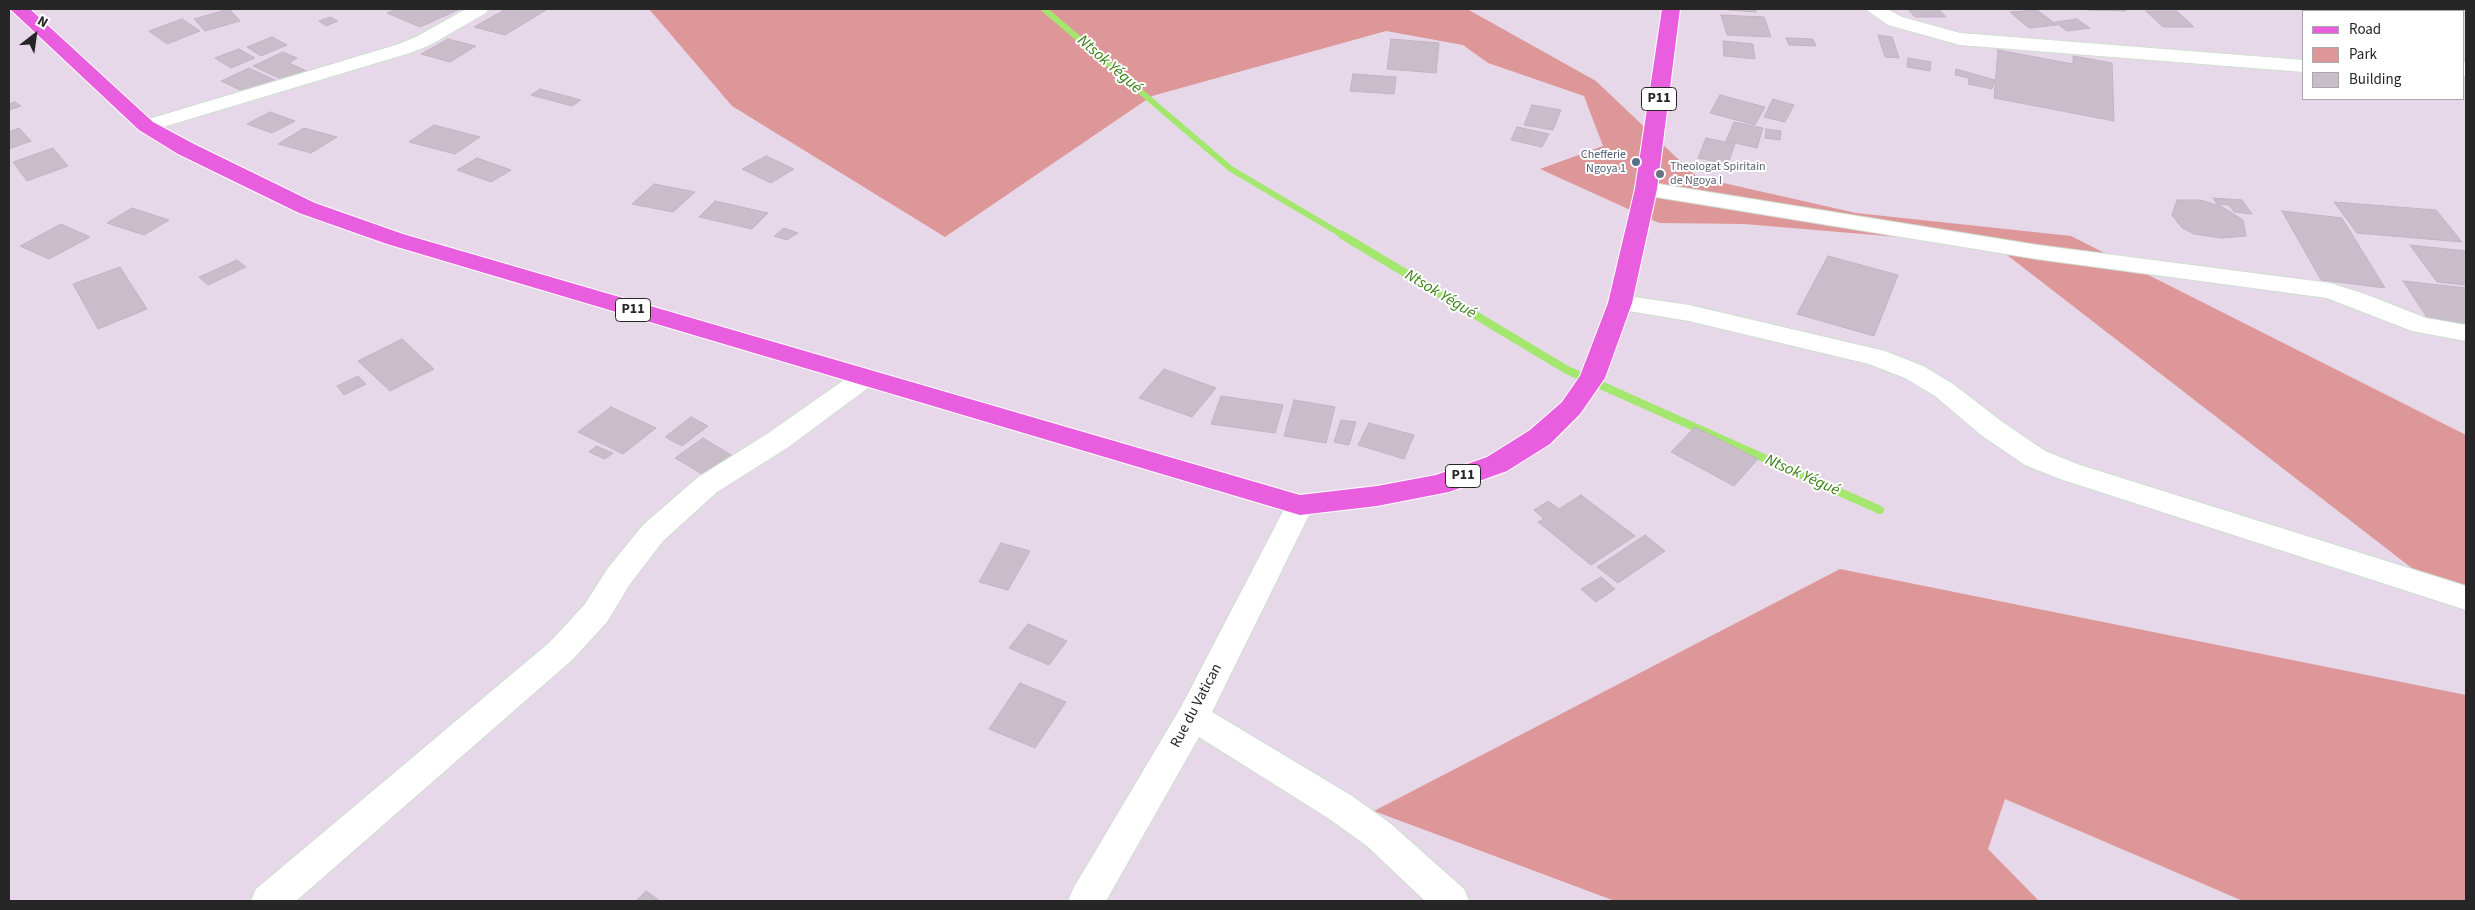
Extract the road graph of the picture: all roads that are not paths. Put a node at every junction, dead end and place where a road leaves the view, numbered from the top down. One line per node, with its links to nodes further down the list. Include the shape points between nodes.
1 (19, 9): 6 (main road, P11)
2 (479, 9): 6 (street, via 403,49)
3 (1671, 9): 7 (main road, P11)
4 (1874, 9): 5 (street, via 1922,30 1960,38)
5 (2302, 66)
6 (146, 126): 10 (main road, P11, via 307,208 386,236)
7 (1646, 189): 8 (main road, P11); 9 (street, via 2037,252 2330,291 2356,298 2421,325)
8 (1620, 303): 11 (main road, P11, via 1592,378 1571,408 1540,437 1497,464 1439,485); 12 (street, via 1689,313 1876,356 1914,372 1944,390 2035,458 2070,472)
9 (2466, 333)
10 (863, 379): 11 (main road, P11); 14 (street, via 777,441 707,485 653,533 619,576 596,613 561,651)
11 (1300, 505): 13 (street, Rue du Vatican)
12 (2466, 598)
13 (1192, 718): 15 (street, Rue du Vatican); 16 (street, via 1340,807 1379,835)
14 (269, 901)
15 (1086, 901)
16 (1451, 901)

